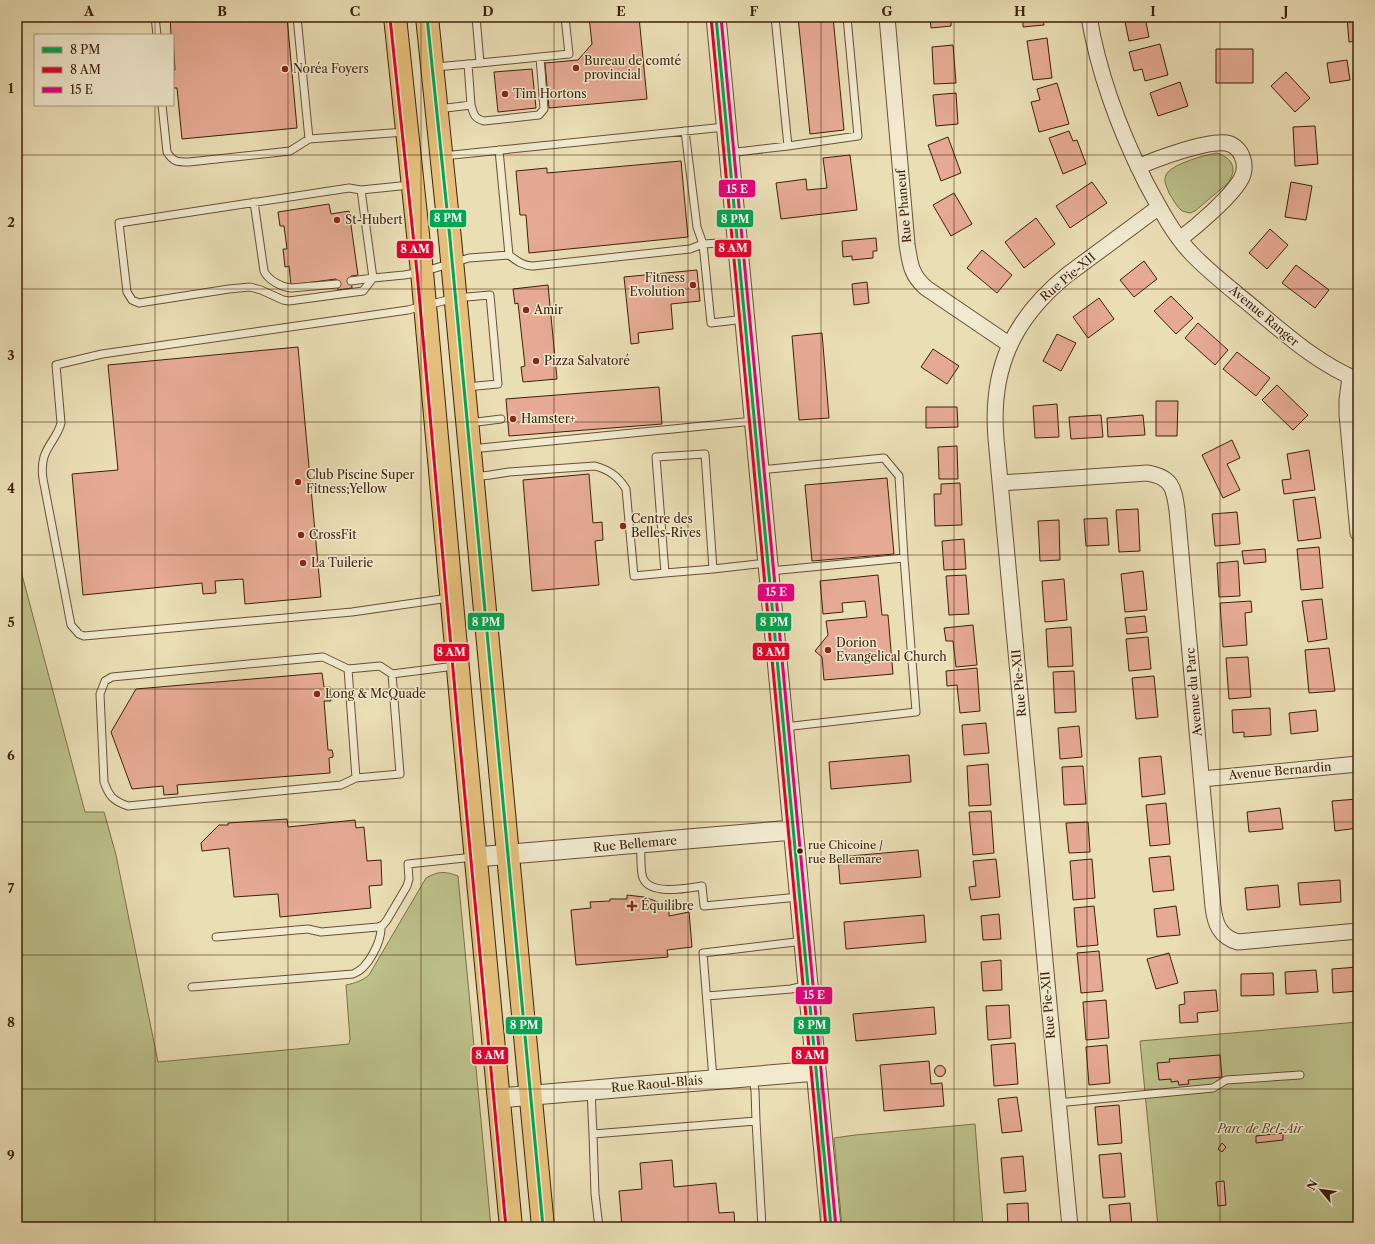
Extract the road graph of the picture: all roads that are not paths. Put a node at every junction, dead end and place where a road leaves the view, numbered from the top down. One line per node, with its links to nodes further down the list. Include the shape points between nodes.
1 (155, 17): 12 (lane)
2 (297, 17): 23 (lane)
3 (395, 17): 21 (highway)
4 (427, 17): 16 (highway)
5 (476, 17): 14 (lane)
6 (565, 17): 13 (lane, via 569,54)
7 (716, 17): 20 (street)
8 (775, 17): 24 (lane)
9 (847, 17): 24 (lane, via 858,136)
10 (887, 17): 45 (street, Rue Phaneuf, via 907,244 913,273 926,288)
11 (1088, 17): 28 (street, Avenue Ranger, via 1109,98)
12 (157, 34)
13 (540, 57): 14 (lane); 17 (lane, via 544,109 539,115 484,121 474,115)
14 (480, 63): 15 (lane)
15 (468, 64): 16 (lane); 17 (lane)
16 (432, 68): 19 (highway)
17 (471, 105): 19 (lane)
18 (162, 106): 23 (lane, via 167,152 178,162 290,151)
19 (436, 109): 27 (highway)
20 (726, 126): 22 (lane); 26 (street)
21 (407, 131): 23 (lane); 29 (highway)
22 (686, 131): 25 (lane); 35 (lane, via 697,227)
23 (309, 139)
24 (788, 146): 26 (lane)
25 (499, 150): 27 (lane); 36 (lane)
26 (729, 153): 34 (street)
27 (441, 156): 37 (highway)
28 (1138, 167): 32 (street, Avenue Ranger); 33 (street, via 1217,143 1232,145 1242,156 1244,173 1241,180)
29 (413, 184): 30 (lane); 38 (highway)
30 (361, 190): 31 (lane, via 349,188); 39 (lane)
31 (254, 202): 39 (lane, via 119,223 127,292 132,300 139,302 250,287 289,300 364,291); 41 (lane, via 264,271 272,280 291,288)
32 (1159, 207): 33 (street, Avenue Ranger); 45 (street, Rue Pie-XII, via 1053,286 1033,307)
33 (1180, 239): 46 (street, Avenue Ranger, via 1212,273 1278,329 1318,359)
34 (738, 242): 35 (lane); 44 (street)
35 (703, 244): 36 (lane, via 690,249 533,266 517,262); 44 (lane, via 711,323)
36 (509, 255): 37 (lane, via 469,258)
37 (452, 263): 38 (lane); 42 (highway)
38 (422, 272): 39 (lane); 43 (highway)
39 (373, 278): 40 (lane)
40 (351, 282)
41 (337, 284)
42 (455, 298): 43 (lane); 47 (highway); 47 (lane, via 490,295 498,384)
43 (425, 305): 60 (highway); 60 (lane, via 408,310 102,354 56,364 61,423 44,457 42,479 71,625 84,636 346,612)
44 (745, 319): 49 (street)
45 (1010, 345): 54 (street, Rue Pie-XII, via 1002,364 995,414)
46 (1354, 378): 55 (street, via 1347,400 1346,414)
47 (464, 388): 50 (highway)
48 (501, 419): 50 (lane)
49 (754, 420): 51 (lane); 52 (street)
50 (467, 424): 51 (highway)
51 (469, 449): 53 (highway)
52 (759, 470): 56 (lane, via 884,458 899,476); 57 (street)
53 (472, 477): 59 (lane, via 579,467 603,468 621,480 626,489 634,576); 70 (highway)
54 (1001, 483): 67 (street, Avenue du Parc, via 1147,473 1160,477 1174,489); 87 (street, Rue Pie-XII)
55 (1358, 533)
56 (904, 558): 57 (lane); 64 (lane, via 916,712)
57 (768, 567): 58 (lane); 64 (street)
58 (713, 569): 59 (lane); 59 (lane, via 705,454 656,457)
59 (665, 573)
60 (451, 598): 61 (highway)
61 (458, 666): 63 (lane); 71 (highway)
62 (348, 669): 63 (lane, via 380,666); 66 (lane); 66 (lane, via 323,656 112,677 105,681 100,694 104,782 113,799 128,806 341,785)
63 (392, 674): 66 (lane, via 400,774)
64 (784, 727): 68 (street)
65 (1358, 764): 67 (street, Avenue Bernardin)
66 (356, 778)
67 (1202, 779): 74 (street, Avenue du Parc, via 1213,911 1217,928 1224,935 1233,941 1243,942)
68 (793, 830): 69 (street, Rue Bellemare); 72 (street)
69 (641, 843): 70 (street, Rue Bellemare); 72 (lane, via 642,875 645,882 661,889 702,886 704,906)
70 (508, 855): 71 (street, Rue Bellemare); 85 (highway)
71 (476, 857): 73 (lane, via 408,864 407,886); 86 (highway)
72 (799, 897): 76 (street)
73 (381, 926): 75 (lane, via 322,932 308,929); 78 (lane, via 379,942 366,964 359,972 353,974)
74 (1358, 931)
75 (216, 937)
76 (804, 941): 77 (street); 79 (lane, via 703,953)
77 (808, 985): 79 (lane); 80 (street)
78 (192, 987)
79 (707, 996): 83 (lane)
80 (816, 1071): 82 (street, Rue Raoul-Blais); 94 (street)
81 (1300, 1074): 87 (lane, via 1226,1080 1213,1088)
82 (752, 1076): 83 (street, Rue Raoul-Blais); 88 (lane)
83 (713, 1079): 84 (street, Rue Raoul-Blais)
84 (591, 1090): 85 (street, Rue Raoul-Blais); 89 (lane)
85 (530, 1095): 86 (street, Rue Raoul-Blais); 91 (highway)
86 (499, 1098): 90 (highway)
87 (1058, 1103): 95 (street, Rue Pie-XII)
88 (756, 1121): 89 (lane); 93 (lane)
89 (594, 1134): 92 (lane, via 595,1194)
90 (511, 1227)
91 (543, 1227)
92 (599, 1227)
93 (762, 1227)
94 (831, 1227)
95 (1070, 1227)

